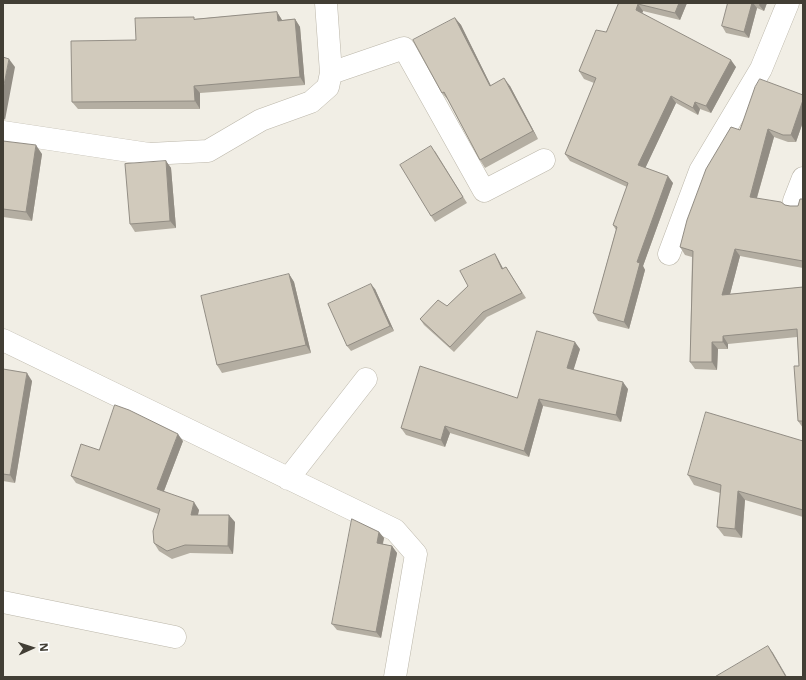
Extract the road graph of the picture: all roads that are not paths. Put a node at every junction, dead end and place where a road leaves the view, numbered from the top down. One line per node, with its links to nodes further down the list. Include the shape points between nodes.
1 (326, 3): 3 (street)
2 (788, 3): 8 (street, via 761,69 700,171)
3 (331, 73): 4 (street, via 328,87 311,102 261,120 208,151 149,154); 5 (street, via 404,48 484,191)
4 (3, 132)
5 (544, 160)
6 (803, 178): 7 (street)
7 (794, 201)
8 (669, 254)
9 (3, 340): 11 (street)
10 (366, 379): 11 (street)
11 (288, 479): 14 (street, via 395,530 416,554)
12 (3, 602): 13 (street)
13 (175, 637)
14 (394, 677)

